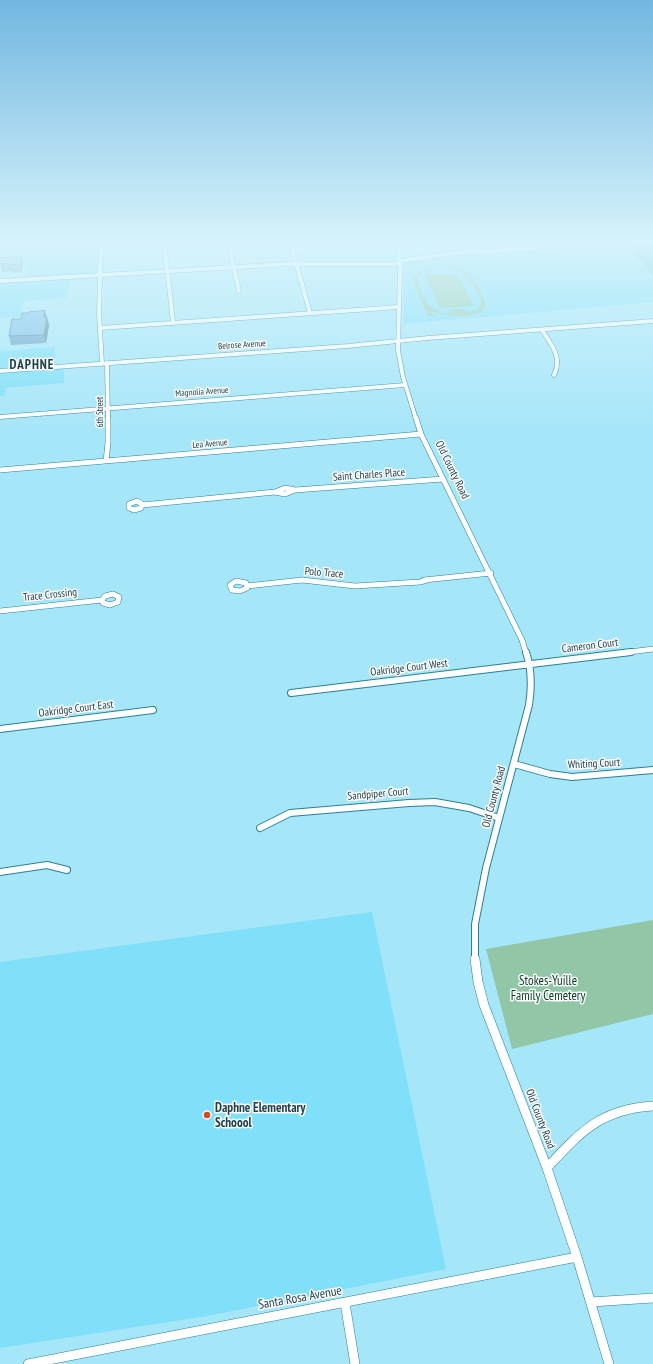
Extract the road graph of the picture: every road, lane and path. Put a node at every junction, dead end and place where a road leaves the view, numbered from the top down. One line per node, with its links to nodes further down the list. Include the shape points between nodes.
1 (100, 305): 8 (street)
2 (171, 305): 7 (street)
3 (307, 305): 5 (street)
4 (399, 307): 5 (street); 10 (street, Old County Road)
5 (310, 313): 7 (street)
6 (653, 321): 9 (street, Belrose Avenue)
7 (173, 322): 8 (street)
8 (100, 328): 11 (street)
9 (542, 330): 10 (street, Belrose Avenue); 14 (street, via 556,351 557,367)
10 (398, 341): 12 (street, Belrose Avenue); 15 (street, Old County Road)
11 (102, 363): 12 (street, Belrose Avenue); 13 (street, Belrose Avenue)
12 (107, 363): 16 (street, 6th Street)
13 (0, 371)
14 (554, 375)
15 (405, 385): 16 (street, Magnolia Avenue); 18 (street, Old County Road)
16 (108, 408): 17 (street, Magnolia Avenue); 19 (street, 6th Street)
17 (0, 417)
18 (421, 434): 19 (street, Lea Avenue); 21 (street, Old County Road)
19 (106, 461): 20 (street, Lea Avenue)
20 (0, 470)
21 (443, 478): 22 (street, Saint Charles Place); 23 (street, Old County Road)
22 (142, 505)
23 (490, 573): 24 (street, Polo Trace, via 420,582 355,586 302,580); 28 (street, Old County Road, via 522,640)
24 (247, 586)
25 (102, 600): 26 (street, Trace Crossing)
26 (0, 611)
27 (653, 649): 28 (street, Cameron Court)
28 (530, 664): 29 (street, Oakridge Court West); 32 (street, Old County Road, via 532,686)
29 (291, 693)
30 (153, 710): 31 (street, Oakridge Court East)
31 (0, 729)
32 (514, 764): 33 (street, Whiting Court, via 572,777); 34 (street, Old County Road)
33 (653, 770)
34 (499, 818): 35 (street, Sandpiper Court, via 452,804 409,803 298,812); 39 (street, Old County Road, via 475,924 478,982 484,1005)
35 (260, 828)
36 (67, 870): 37 (street, via 47,865)
37 (0, 872)
38 (653, 1106): 39 (street, via 638,1105 618,1110 598,1120 580,1133)
39 (547, 1168): 40 (street, Old County Road)
40 (577, 1257): 42 (street, Old County Road); 43 (street, Santa Rosa Avenue)
41 (653, 1298): 42 (street)
42 (591, 1302): 46 (street, Old County Road)
43 (345, 1303): 44 (street, Santa Rosa Avenue); 45 (street)
44 (28, 1364)
45 (355, 1364)
46 (609, 1364)

